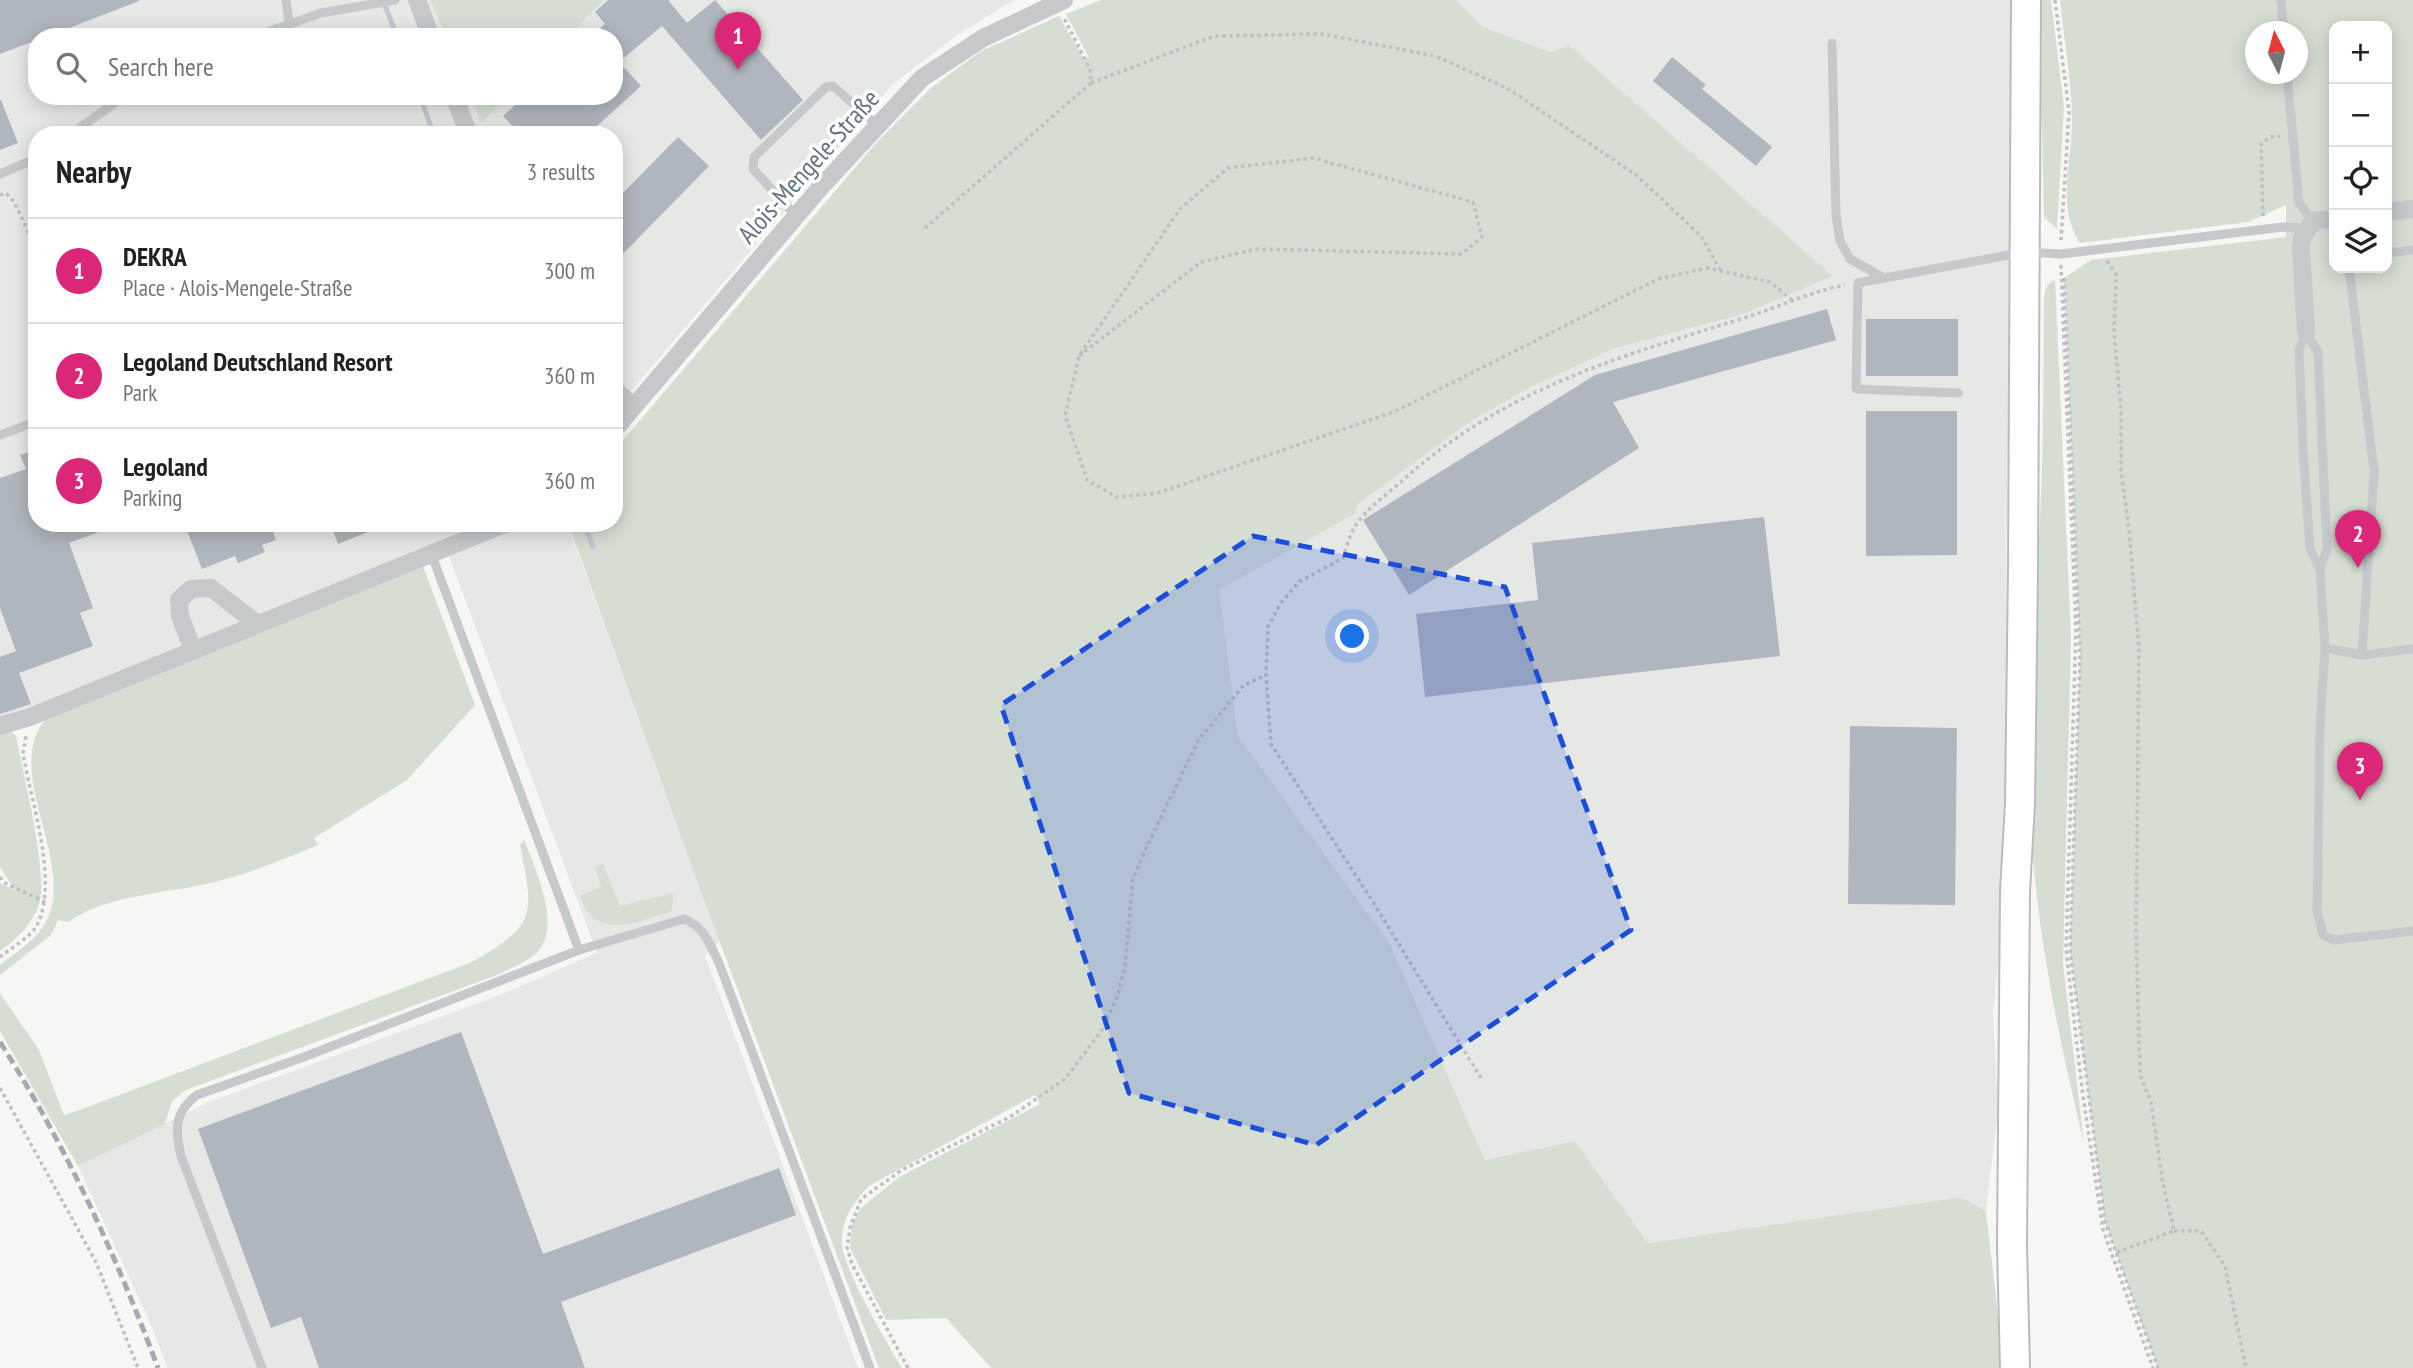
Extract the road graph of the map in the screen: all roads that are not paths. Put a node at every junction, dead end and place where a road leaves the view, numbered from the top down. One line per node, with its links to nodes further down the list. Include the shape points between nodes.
1 (286, 0): 8 (lane)
2 (395, 0): 8 (lane)
3 (417, 0): 10 (street)
4 (2026, 0): 26 (main road)
5 (2281, 0): 7 (lane)
6 (1058, 1): 17 (street, Alois-Mengele-Straße, via 983,38 922,78)
7 (2283, 21)
8 (289, 22): 9 (lane)
9 (275, 28)
10 (428, 28)
11 (1832, 43): 29 (lane, via 1840,241 1850,259)
12 (2288, 84): 24 (lane, via 2299,203)
13 (112, 105): 15 (lane)
14 (457, 105): 16 (street)
15 (82, 126)
16 (466, 126)
17 (878, 126): 22 (street, Alois-Mengele-Straße); 22 (lane, via 833,86 826,87 754,157 753,169)
18 (28, 162): 19 (lane)
19 (0, 174)
20 (2413, 209): 21 (street)
21 (2392, 211)
22 (796, 216): 33 (street, Alois-Mengele-Straße)
23 (2329, 220): 24 (street)
24 (2310, 225): 26 (lane, via 2061,254); 30 (street, via 2301,249)
25 (2413, 250): 27 (lane)
26 (2025, 252): 29 (lane); 50 (main road, via 2015,891)
27 (2392, 253)
28 (2351, 273): 44 (lane, via 2374,471)
29 (1884, 278): 31 (lane, via 1858,283 1856,389)
30 (2306, 333): 39 (lane, via 2299,350 2303,449 2310,549); 39 (lane, via 2318,352 2327,549)
31 (1958, 393)
32 (623, 397): 33 (street)
33 (633, 406): 34 (street, Alois-Mengele-Straße)
34 (623, 419)
35 (28, 424): 36 (lane)
36 (0, 435)
37 (483, 532): 38 (street)
38 (430, 552): 40 (street); 47 (lane)
39 (2320, 569): 41 (lane)
40 (256, 623): 43 (street); 43 (street, via 211,588 191,589 179,600)
41 (2325, 648): 44 (lane); 46 (lane, via 2317,911 2323,935 2346,940)
42 (2413, 649): 44 (lane)
43 (193, 650): 45 (street)
44 (2362, 655)
45 (0, 726)
46 (2413, 931)
47 (579, 950): 48 (lane, via 197,1094 180,1110 175,1133 181,1156); 49 (lane, via 684,919 704,934 719,963)
48 (262, 1368)
49 (870, 1368)
50 (2015, 1368)

